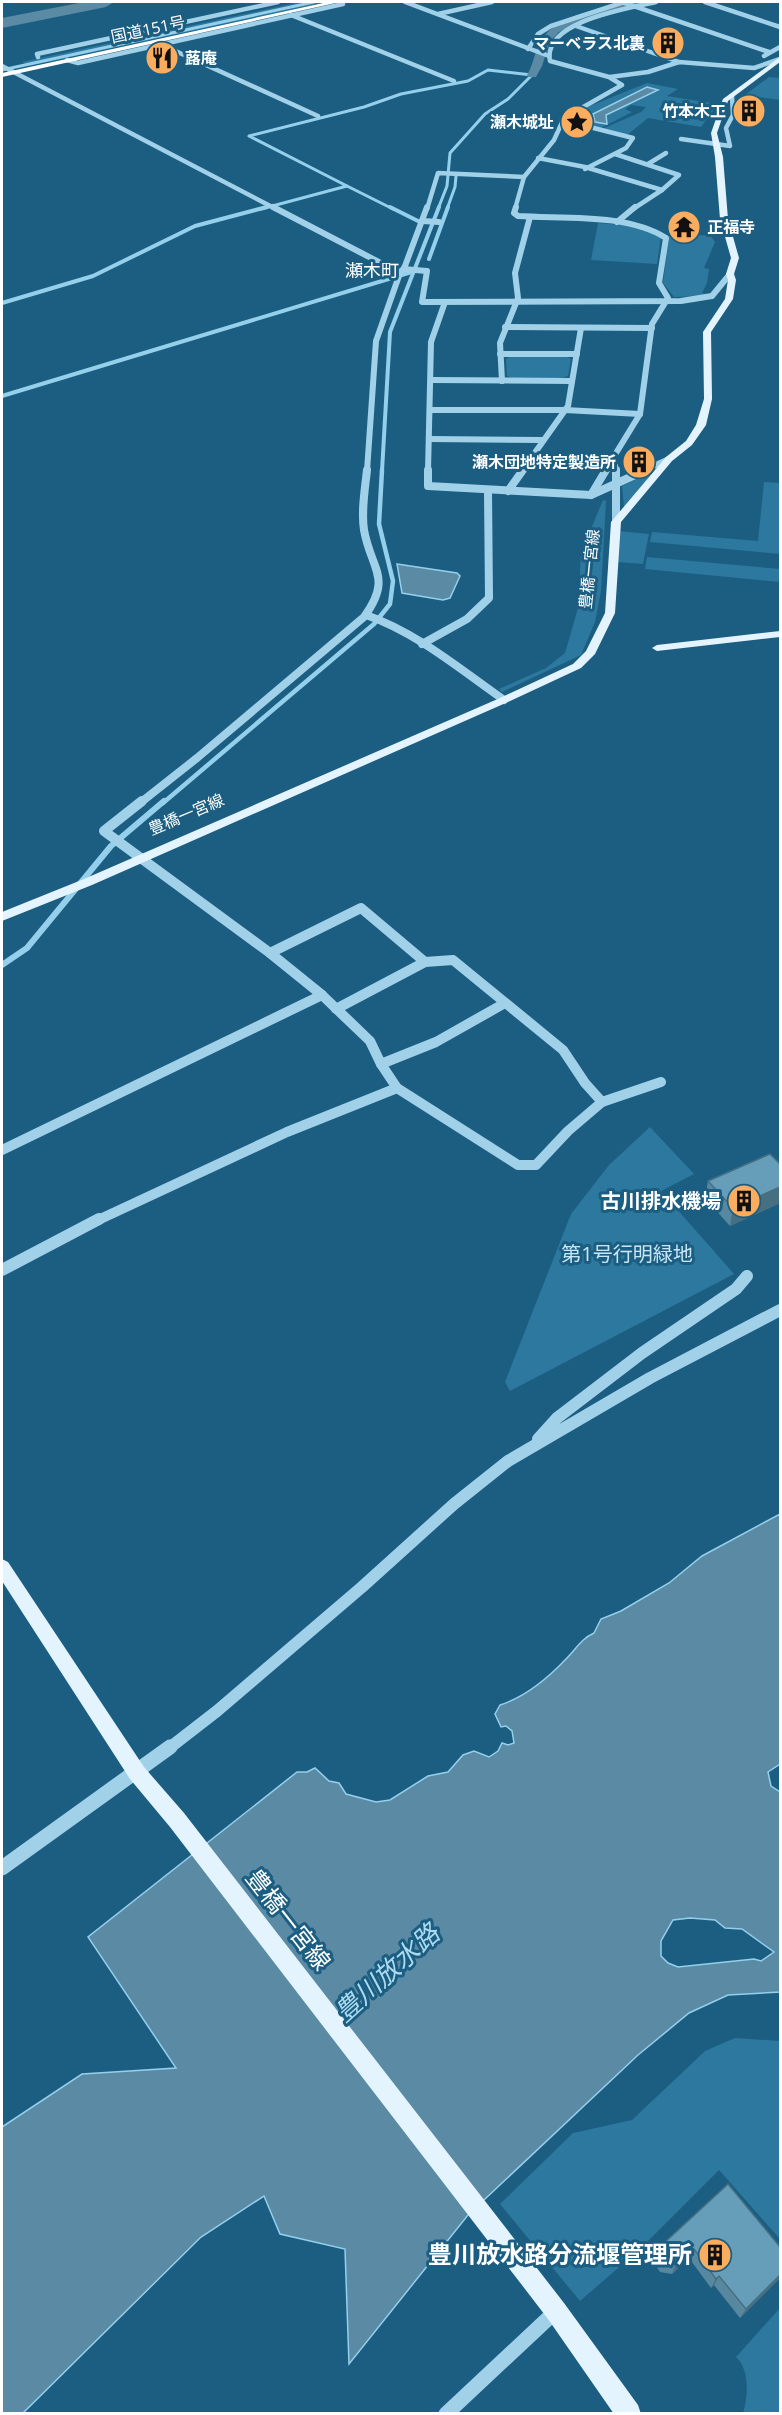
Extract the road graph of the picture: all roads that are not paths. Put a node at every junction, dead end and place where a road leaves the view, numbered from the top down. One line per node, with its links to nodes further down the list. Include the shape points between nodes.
1 (278, 2): 20 (street)
2 (289, 2): 20 (highway, 国道151号)
3 (336, 2): 23 (highway, 国道151号)
4 (343, 2): 12 (street)
5 (405, 2): 11 (street)
6 (492, 2): 11 (street)
7 (624, 2): 10 (street); 17 (street, via 551,26 538,34)
8 (656, 2): 10 (street)
9 (705, 2): 14 (street)
10 (637, 7): 13 (street, via 591,18); 18 (street)
11 (438, 14): 17 (street)
12 (291, 15): 15 (street); 31 (street)
13 (576, 26): 19 (street, via 557,37); 25 (street)
14 (780, 27)
15 (160, 44): 23 (street, via 78,63); 32 (street)
16 (780, 47): 18 (street)
17 (530, 50): 19 (street)
18 (769, 52): 27 (street)
19 (548, 56): 30 (street, via 554,62)
20 (38, 57): 21 (highway, 国道151号)
21 (27, 59)
22 (780, 59): 27 (street); 35 (main road, 豊橋一宮線, via 723,104 714,136)
23 (67, 60): 28 (highway, 国道151号)
24 (16, 61): 26 (highway)
25 (680, 62): 27 (street); 30 (street, via 648,72)
26 (2, 65): 28 (street)
27 (747, 67)
28 (14, 72): 29 (highway, 国道151号); 49 (street)
29 (2, 75)
30 (609, 77): 33 (street, via 622,86)
31 (453, 81)
32 (318, 116)
33 (562, 120): 37 (street, via 633,138); 38 (street, via 554,140)
34 (681, 139): 35 (street)
35 (716, 145): 50 (main road, 豊橋一宮線, via 724,219 735,258)
36 (666, 153): 39 (street)
37 (615, 154): 39 (street); 40 (street)
38 (538, 158): 40 (street); 41 (street)
39 (648, 164): 44 (street, via 679,175)
40 (585, 168): 42 (street)
41 (524, 177): 45 (street, via 514,214); 46 (street, via 438,173)
42 (624, 180): 43 (street); 44 (street)
43 (618, 184)
44 (662, 190): 48 (street)
45 (530, 217): 48 (street); 54 (street, via 514,273)
46 (424, 221): 47 (street); 49 (street)
47 (439, 222)
48 (617, 222): 55 (street, via 651,228 666,238 659,283)
49 (400, 273): 52 (street, via 411,269 427,272); 76 (street, via 376,341 364,530 379,579 375,603 367,610)
50 (730, 274): 55 (street, via 712,296); 70 (main road, 豊橋一宮線, via 729,299 707,332 707,409 694,436)
51 (410, 302): 52 (street)
52 (422, 302): 53 (street)
53 (445, 302): 54 (street); 61 (street, via 431,342)
54 (516, 302): 55 (street); 56 (street)
55 (667, 302): 58 (street)
56 (505, 327): 57 (street); 59 (street)
57 (581, 328): 58 (street); 60 (street)
58 (652, 328): 66 (street)
59 (500, 354): 60 (street); 62 (street)
60 (577, 354): 63 (street)
61 (431, 380): 62 (street); 64 (street)
62 (502, 381): 63 (street)
63 (572, 381): 65 (street)
64 (430, 410): 65 (street); 67 (street)
65 (565, 410): 66 (street); 68 (street)
66 (640, 414): 69 (street)
67 (429, 439): 68 (street); 72 (street, via 428,486)
68 (543, 440): 73 (street)
69 (613, 457): 71 (street); 74 (street)
70 (669, 459): 71 (street); 75 (main road, 豊橋一宮線)
71 (616, 484): 74 (street); 75 (street)
72 (488, 491): 73 (street); 78 (street, via 489,598 467,619)
73 (508, 491): 74 (street)
74 (591, 495)
75 (616, 522): 80 (main road, 豊橋一宮線, via 610,613 591,652 577,666)
76 (369, 616): 78 (street); 81 (street, via 104,831)
77 (780, 634): 79 (main road)
78 (422, 644): 80 (street)
79 (657, 648)
80 (504, 700): 81 (main road, 豊橋一宮線)
81 (139, 858): 82 (main road, 豊橋一宮線); 83 (street)
82 (2, 917)
83 (270, 953): 84 (street, via 361,908); 85 (street)
84 (425, 962): 86 (street, via 453,960); 87 (street)
85 (322, 995): 87 (street); 92 (street)
86 (505, 1004): 88 (street, via 436,1042); 91 (street, via 563,1050)
87 (336, 1009): 88 (street, via 370,1041)
88 (381, 1064): 90 (street)
89 (660, 1083): 91 (street)
90 (397, 1088): 91 (street, via 518,1164 536,1165); 93 (street, via 287,1132 105,1216)
91 (602, 1102)
92 (2, 1150)
93 (2, 1270)
94 (747, 1276): 96 (street, via 736,1289 642,1353 557,1418)
95 (780, 1310): 96 (street, via 650,1378)
96 (531, 1447): 98 (street, via 454,1504 217,1711)
97 (2, 1567): 98 (main road, 豊橋一宮線)
98 (137, 1773): 99 (street); 100 (main road, 豊橋一宮線)
99 (2, 1868)
100 (556, 2311): 101 (street); 102 (main road, 豊橋一宮線)
101 (446, 2414)
102 (629, 2414)

